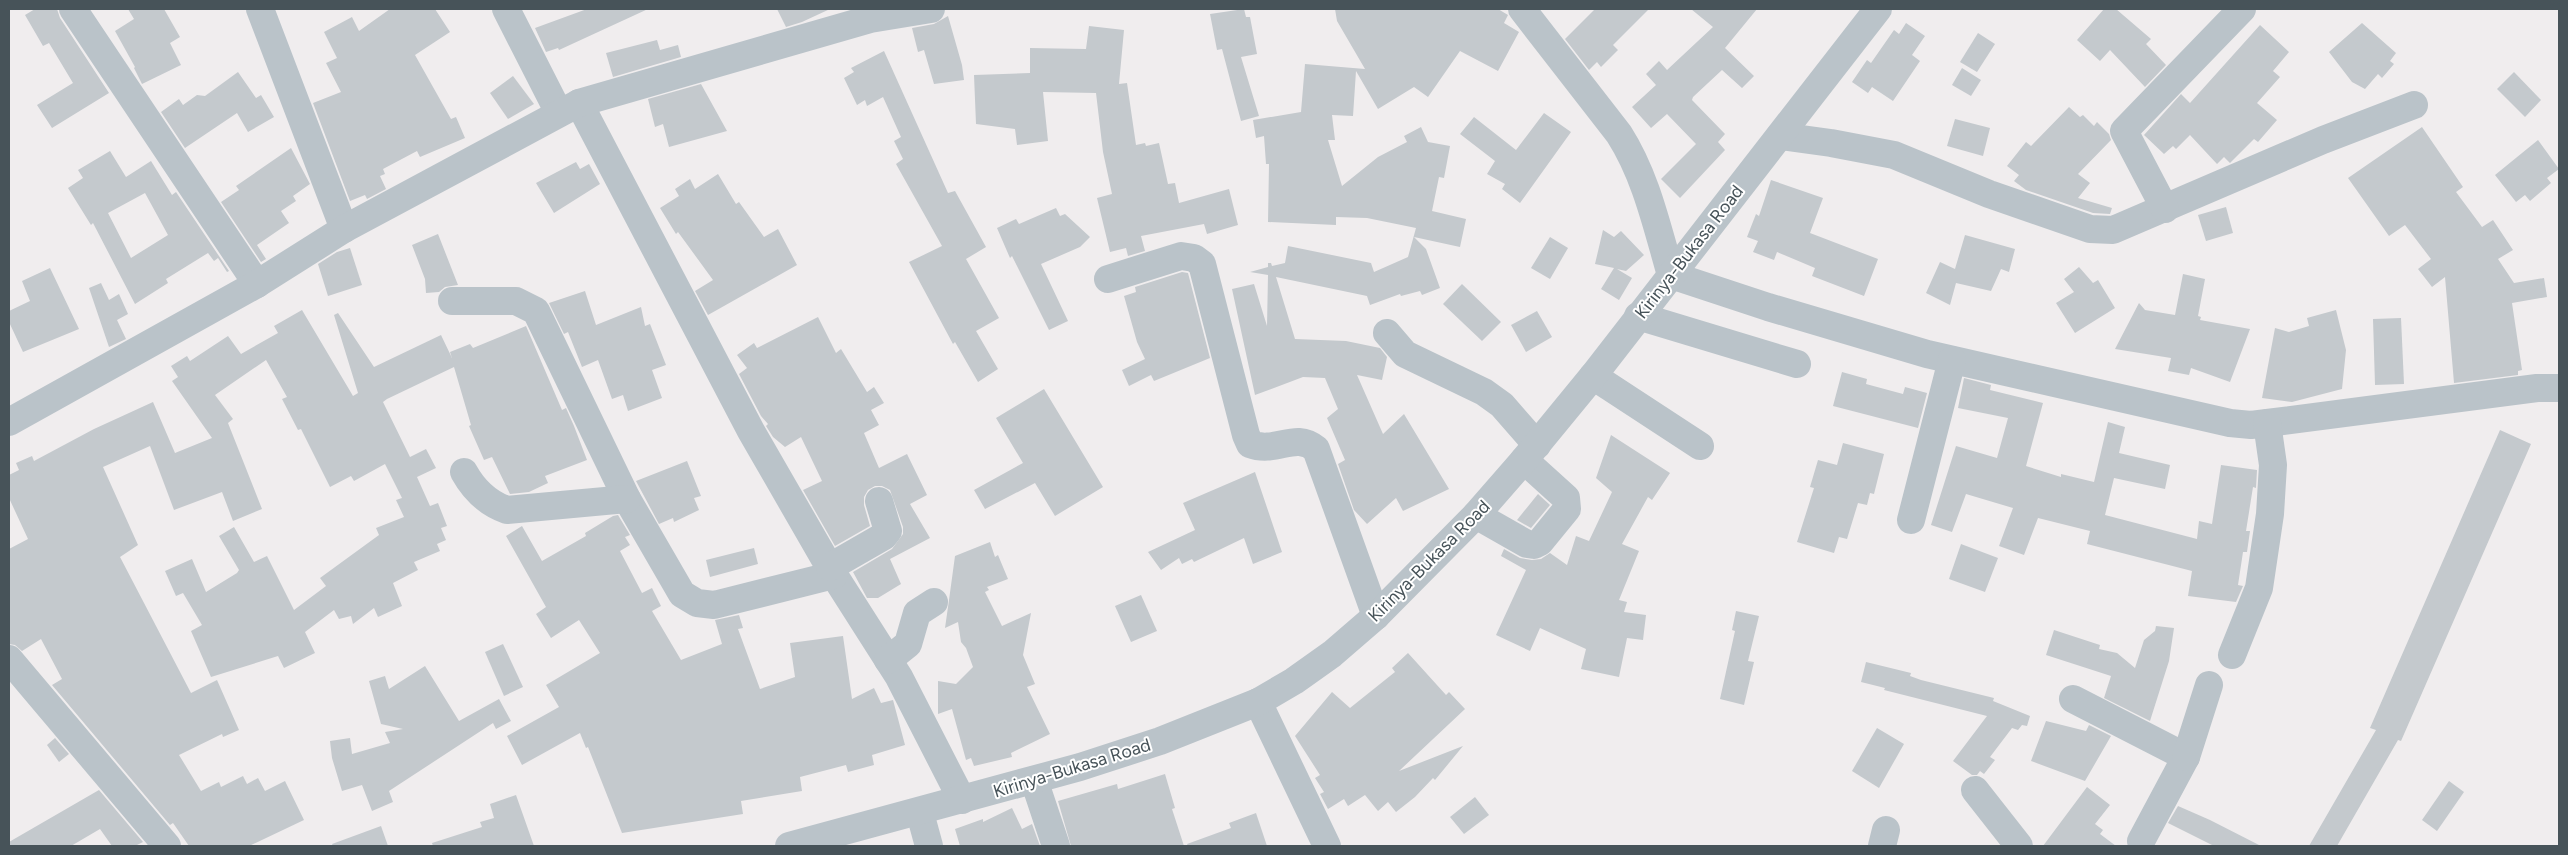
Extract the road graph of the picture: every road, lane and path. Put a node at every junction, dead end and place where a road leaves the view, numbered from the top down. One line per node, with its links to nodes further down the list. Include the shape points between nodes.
1 (73, 9): 16 (street)
2 (260, 9): 13 (street)
3 (506, 9): 10 (street)
4 (931, 9): 8 (street)
5 (1522, 9): 14 (street, via 1631,152)
6 (1878, 9): 11 (street, Kirinya-Bukasa Road)
7 (2242, 9): 12 (street, via 2124,131)
8 (867, 14): 10 (street)
9 (2414, 105): 12 (street, via 2323,140)
10 (569, 108): 13 (street); 33 (street)
11 (1780, 136): 12 (street, via 1894,155 1989,194 2090,229 2113,230); 14 (street, Kirinya-Bukasa Road)
12 (2165, 209)
13 (344, 229): 16 (street)
14 (1672, 274): 18 (street, Kirinya-Bukasa Road); 20 (street)
15 (1108, 279): 35 (street, via 1180,256 1194,258 1202,264 1250,444 1267,448 1298,441 1308,442 1316,449)
16 (257, 284): 24 (street)
17 (452, 301): 29 (street, via 516,301 536,311)
18 (1638, 316): 21 (street); 22 (street, Kirinya-Bukasa Road)
19 (1387, 333): 27 (street, via 1405,354 1496,401)
20 (1952, 360): 25 (street, via 2230,423); 32 (street)
21 (1797, 364)
22 (1593, 376): 26 (street); 27 (street, Kirinya-Bukasa Road)
23 (2559, 388): 25 (street, via 2537,388)
24 (9, 422)
25 (2267, 423): 36 (street, via 2273,465 2270,514 2259,588)
26 (1700, 446)
27 (1531, 452): 31 (street, Kirinya-Bukasa Road); 31 (street, via 1568,502 1567,508 1540,542 1527,544)
28 (464, 472): 29 (street, via 474,489 496,506 507,510)
29 (627, 499): 33 (street, via 682,594 697,603 714,605)
30 (879, 501): 33 (street, via 888,531)
31 (1476, 515): 35 (street, Kirinya-Bukasa Road)
32 (1911, 520)
33 (832, 571): 38 (street)
34 (934, 602): 38 (street, via 917,613 908,644)
35 (1376, 616): 41 (street, Kirinya-Bukasa Road, via 1332,654)
36 (2232, 655)
37 (9, 659): 48 (street)
38 (888, 660): 45 (street)
39 (2209, 685): 42 (street)
40 (2073, 699): 42 (street)
41 (1258, 702): 43 (street, Kirinya-Bukasa Road, via 1160,741); 52 (street)
42 (2186, 757): 47 (street)
43 (1034, 780): 45 (street, Kirinya-Bukasa Road); 51 (street)
44 (1975, 790): 53 (street)
45 (962, 800): 46 (street, Kirinya-Bukasa Road)
46 (920, 813): 49 (street, Kirinya-Bukasa Road); 50 (street)
47 (2144, 844)
48 (167, 846)
49 (789, 846)
50 (929, 846)
51 (1056, 846)
52 (1327, 846)
53 (2020, 846)

